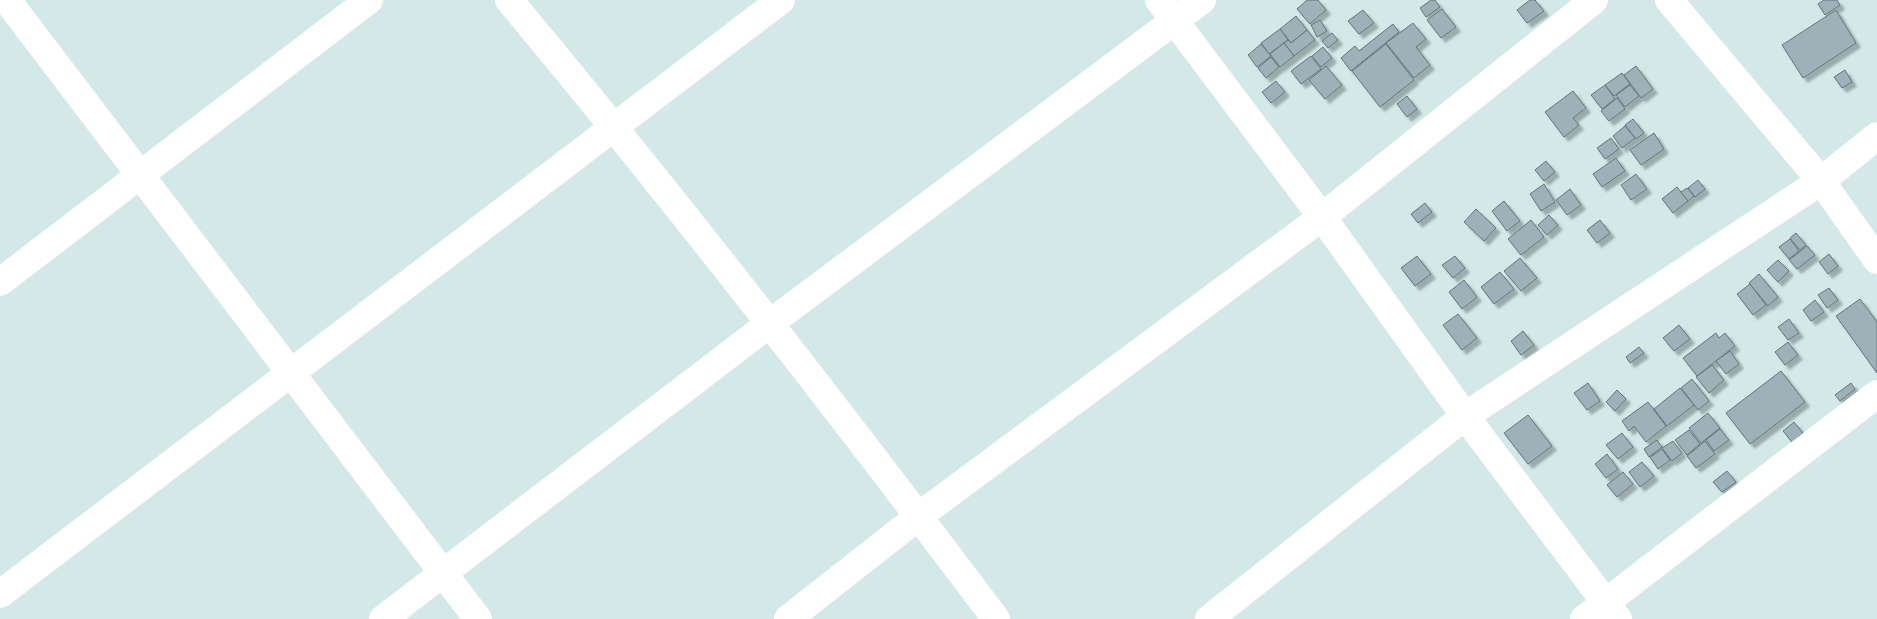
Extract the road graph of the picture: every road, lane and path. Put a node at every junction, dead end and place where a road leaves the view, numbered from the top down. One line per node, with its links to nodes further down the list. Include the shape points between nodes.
1 (7, 0): 11 (street)
2 (369, 0): 11 (street)
3 (509, 0): 9 (street)
4 (781, 0): 9 (street)
5 (1202, 0): 8 (street)
6 (1594, 0): 13 (street)
7 (1669, 0): 12 (street)
8 (1167, 10): 13 (street); 16 (street)
9 (614, 126): 16 (street); 17 (street)
10 (1877, 136): 12 (street)
11 (140, 176): 15 (street); 17 (street)
12 (1821, 181): 14 (street); 19 (street)
13 (1322, 217): 19 (street); 20 (street)
14 (1877, 260)
15 (0, 282)
16 (769, 324): 20 (street); 21 (street)
17 (290, 373): 21 (street); 22 (street)
18 (1877, 394): 23 (street)
19 (1465, 416): 23 (street); 28 (street)
20 (919, 516): 26 (street); 27 (street)
21 (444, 573): 24 (street); 25 (street)
22 (0, 594)
23 (1612, 610): 29 (street)
24 (383, 619)
25 (478, 619)
26 (788, 619)
27 (996, 619)
28 (1209, 619)
29 (1584, 619)

